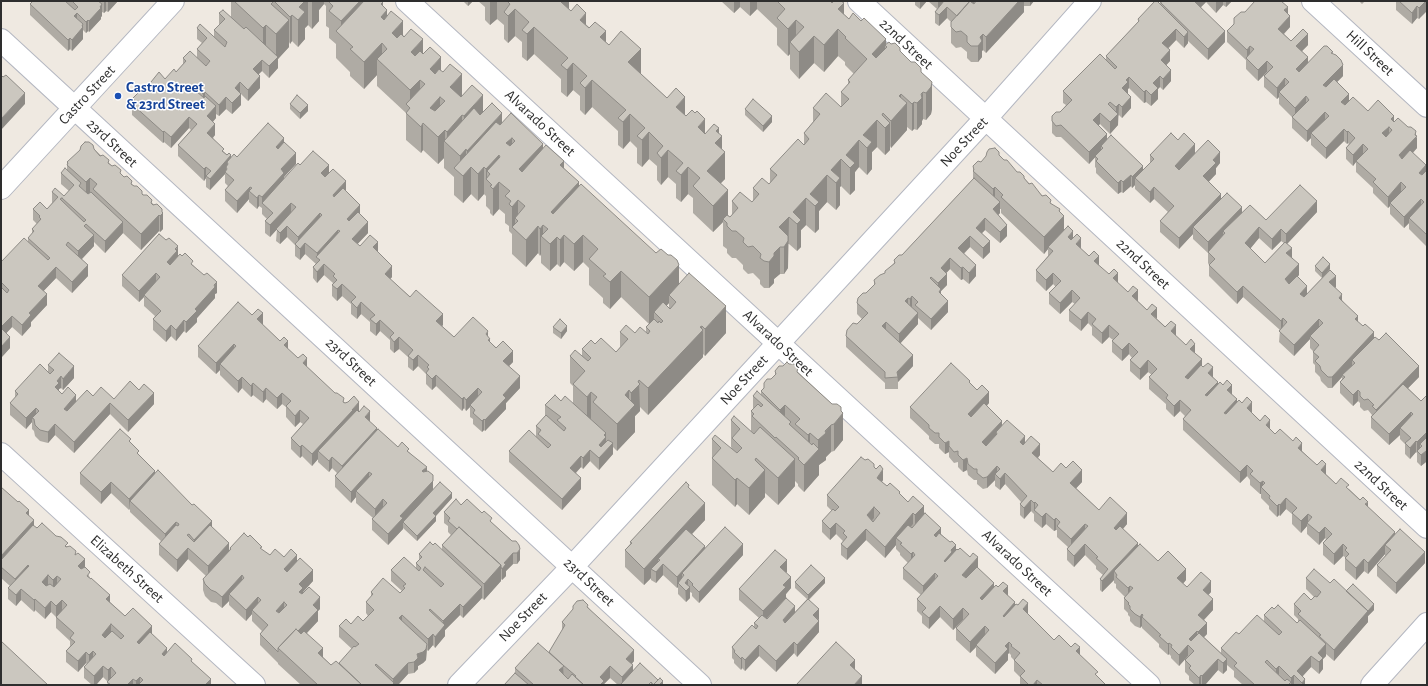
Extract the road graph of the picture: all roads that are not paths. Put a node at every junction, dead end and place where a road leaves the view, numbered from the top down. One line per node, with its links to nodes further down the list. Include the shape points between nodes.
1 (173, 1): 8 (street, Castro Street)
2 (407, 1): 11 (street, Alvarado Street)
3 (859, 1): 9 (street, 22nd Street)
4 (1090, 1): 9 (street, Noe Street)
5 (1314, 1): 7 (street, Hill Street)
6 (1, 40): 8 (street, 23rd Street)
7 (1427, 106)
8 (75, 108): 10 (street, Castro Street); 14 (street, 23rd Street)
9 (986, 118): 11 (street, Noe Street); 13 (street, 22nd Street)
10 (1, 188)
11 (778, 343): 14 (street, Noe Street); 19 (street, Alvarado Street)
12 (1, 454): 16 (street, Elizabeth Street)
13 (1427, 527)
14 (572, 567): 17 (street, Noe Street); 18 (street, 23rd Street)
15 (1427, 624): 20 (street)
16 (254, 685)
17 (459, 685)
18 (700, 685)
19 (1149, 685)
20 (1372, 685)

